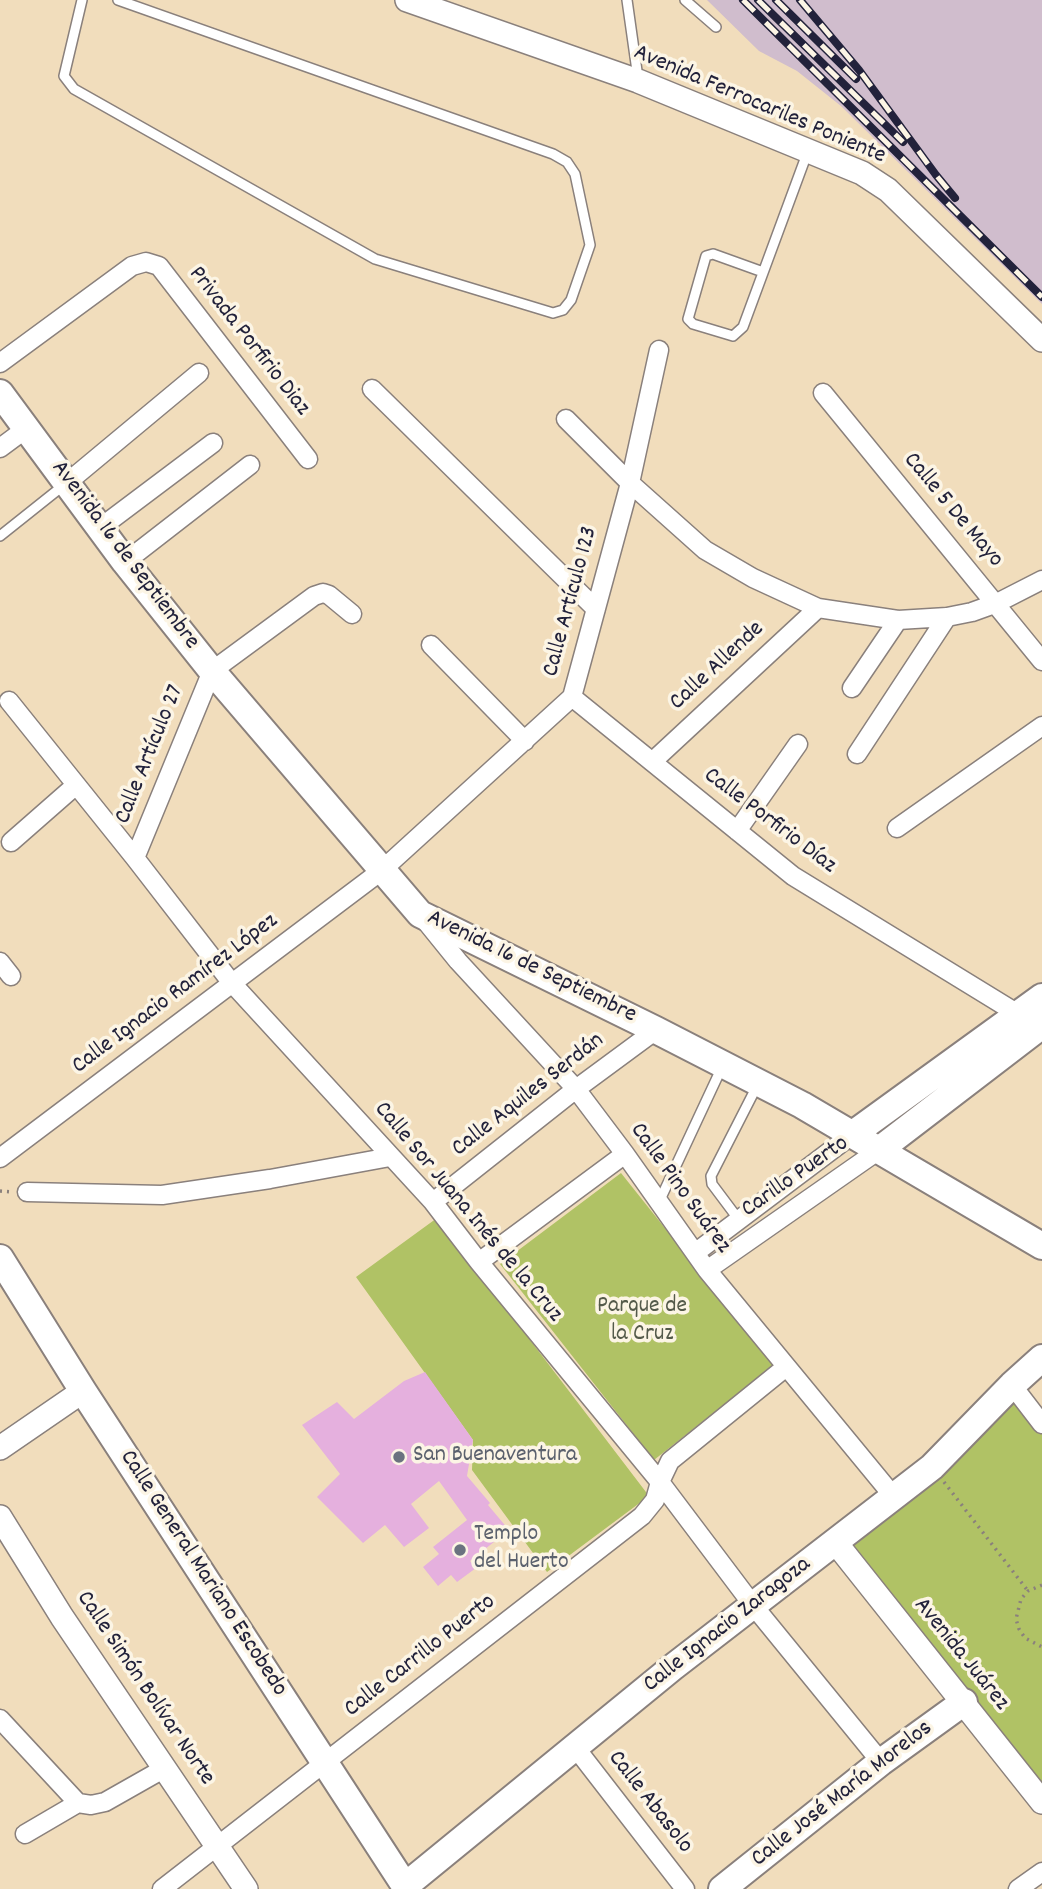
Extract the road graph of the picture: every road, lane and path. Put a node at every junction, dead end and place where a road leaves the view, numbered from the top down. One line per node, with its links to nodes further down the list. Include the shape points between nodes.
1 (82, 0): 2 (lane, via 64,76 74,89 375,259 553,313 571,300 590,245 575,174 567,162 553,153)
2 (118, 0)
3 (407, 0): 7 (street, Avenida Ferrocariles Poniente)
4 (627, 0): 7 (lane)
5 (685, 0): 6 (lane)
6 (716, 27)
7 (638, 81): 8 (street, Avenida Ferrocariles Poniente)
8 (808, 151): 9 (lane); 10 (street, Avenida Ferrocariles Poniente, via 862,173 888,190)
9 (763, 272): 9 (lane, via 713,254 706,257 688,319 733,336 743,327)
10 (1042, 340)
11 (659, 350): 24 (street, Calle Artículo 123)
12 (0, 363): 21 (street, Privada Porfirio Diaz, via 132,266 146,262 159,266)
13 (199, 373): 23 (street)
14 (372, 390): 31 (street)
15 (0, 393): 18 (main road, Avenida 16 de Septiembre)
16 (823, 393): 29 (street, Calle 5 De Mayo)
17 (566, 419): 24 (street)
18 (27, 428): 20 (street); 23 (main road, Avenida 16 de Septiembre)
19 (213, 443): 25 (street)
20 (0, 447)
21 (307, 459)
22 (250, 465): 27 (street)
23 (68, 482): 25 (main road, Avenida 16 de Septiembre); 26 (lane)
24 (630, 482): 30 (street, via 705,550); 31 (street, Calle Artículo 123)
25 (100, 528): 27 (main road, Avenida 16 de Septiembre)
26 (0, 536)
27 (125, 562): 37 (main road, Avenida 16 de Septiembre)
28 (1042, 580): 29 (street)
29 (997, 603): 33 (street); 36 (street, Calle 5 De Mayo)
30 (818, 608): 34 (street); 45 (street, Calle Allende)
31 (596, 609): 39 (street, Calle Artículo 123)
32 (352, 614): 37 (street, via 329,595 314,596)
33 (947, 618): 34 (street); 44 (street)
34 (898, 620): 38 (street)
35 (431, 645): 42 (street)
36 (1042, 661)
37 (212, 671): 50 (street, Calle Artículo 27); 51 (main road, Avenida 16 de Septiembre)
38 (852, 688)
39 (572, 698): 42 (street, Calle Artículo 123); 45 (street, Calle Porfirio Díaz)
40 (9, 701): 46 (street, Calle Sor Juana Inés de la Cruz)
41 (1042, 726): 47 (street)
42 (525, 741): 51 (street, Calle Artículo 123)
43 (798, 744): 48 (street)
44 (857, 754)
45 (652, 762): 48 (street, Calle Porfirio Díaz)
46 (76, 785): 49 (street); 50 (street, Calle Sor Juana Inés de la Cruz)
47 (897, 828)
48 (737, 831): 55 (street, Calle Porfirio Díaz, via 793,876)
49 (11, 842)
50 (135, 858): 53 (street, Calle Sor Juana Inés de la Cruz)
51 (381, 872): 52 (main road, Avenida 16 de Septiembre); 53 (street, Calle Ignacio Ramírez López)
52 (420, 914): 56 (main road, Avenida 16 de Septiembre); 59 (street, Calle Pino Suárez)
53 (231, 982): 63 (street, Calle Sor Juana Inés de la Cruz); 64 (street, Calle Ignacio Ramírez López)
54 (1042, 997): 55 (main road)
55 (1030, 1019): 60 (main road); 61 (main road)
56 (656, 1030): 57 (main road, Avenida 16 de Septiembre); 59 (street, Calle Aquiles Serdán)
57 (723, 1065): 58 (main road, Avenida 16 de Septiembre); 67 (lane)
58 (758, 1083): 60 (main road, Avenida 16 de Septiembre); 68 (lane, via 711,1176)
59 (576, 1089): 62 (street, Calle Pino Suárez); 66 (street, Calle Aquiles Serdán)
60 (853, 1134): 61 (main road, Avenida 16 de Septiembre); 68 (street, Carillo Puerto)
61 (879, 1150): 69 (main road, Avenida 16 de Septiembre); 73 (street, Carillo Puerto)
62 (625, 1154): 67 (street, Calle Pino Suárez); 72 (street)
63 (390, 1157): 65 (street, via 162,1195); 66 (street, Calle Sor Juana Inés de la Cruz)
64 (0, 1158)
65 (27, 1192)
66 (433, 1202): 72 (street, Calle Sor Juana Inés de la Cruz)
67 (659, 1202): 70 (street, Calle Pino Suárez)
68 (739, 1220): 70 (street, Carillo Puerto)
69 (1042, 1246)
70 (695, 1253): 73 (street, Calle Pino Suárez)
71 (0, 1258): 77 (main road, Calle General Mariano Escobedo)
72 (479, 1262): 81 (street, Calle Sor Juana Inés de la Cruz)
73 (707, 1270): 75 (street, Calle Pino Suárez)
74 (1042, 1358): 76 (main road, Calle Ignacio Zaragoza)
75 (786, 1367): 81 (street, Calle Carrillo Puerto, via 670,1461); 82 (street, Calle Pino Suárez)
76 (1012, 1385): 78 (street); 80 (main road, Calle Ignacio Zaragoza)
77 (83, 1391): 79 (street); 93 (main road, Calle General Mariano Escobedo)
78 (1042, 1424)
79 (0, 1448)
80 (932, 1467): 82 (main road, Calle Ignacio Zaragoza); 86 (path)
81 (660, 1482): 87 (street, Calle Sor Juana Inés de la Cruz); 93 (street, Calle Carrillo Puerto, via 655,1500 642,1516)
82 (894, 1497): 84 (main road, Calle Ignacio Zaragoza)
83 (0, 1517): 94 (street, Calle Simón Bolívar Norte)
84 (836, 1543): 87 (main road, Calle Ignacio Zaragoza); 89 (street, Avenida Juárez)
85 (1042, 1585): 86 (path)
86 (1028, 1591): 88 (path, via 1017,1609 1018,1629)
87 (752, 1604): 91 (main road, Calle Ignacio Zaragoza); 92 (street, Calle Sor Juana Inés de la Cruz)
88 (1042, 1647)
89 (964, 1702): 92 (main road, Calle José María Morelos); 95 (street, Avenida Juárez)
90 (0, 1719): 96 (street)
91 (575, 1747): 100 (main road, Calle Ignacio Zaragoza); 103 (street, Calle Abasolo)
92 (881, 1762): 104 (main road, Calle José María Morelos)
93 (326, 1763): 98 (street, Calle Carrillo Puerto); 100 (main road, Calle General Mariano Escobedo)
94 (166, 1768): 96 (street, via 105,1802); 98 (street, Calle Simón Bolívar Norte)
95 (1042, 1802)
96 (78, 1803): 97 (street)
97 (25, 1834)
98 (218, 1845): 101 (street, Calle Carrillo Puerto); 102 (street, Calle Simón Bolívar Norte)
99 (1042, 1872): 105 (street)
100 (406, 1887)
101 (162, 1889)
102 (246, 1889)
103 (685, 1889)
104 (722, 1889)
105 (1018, 1889)

